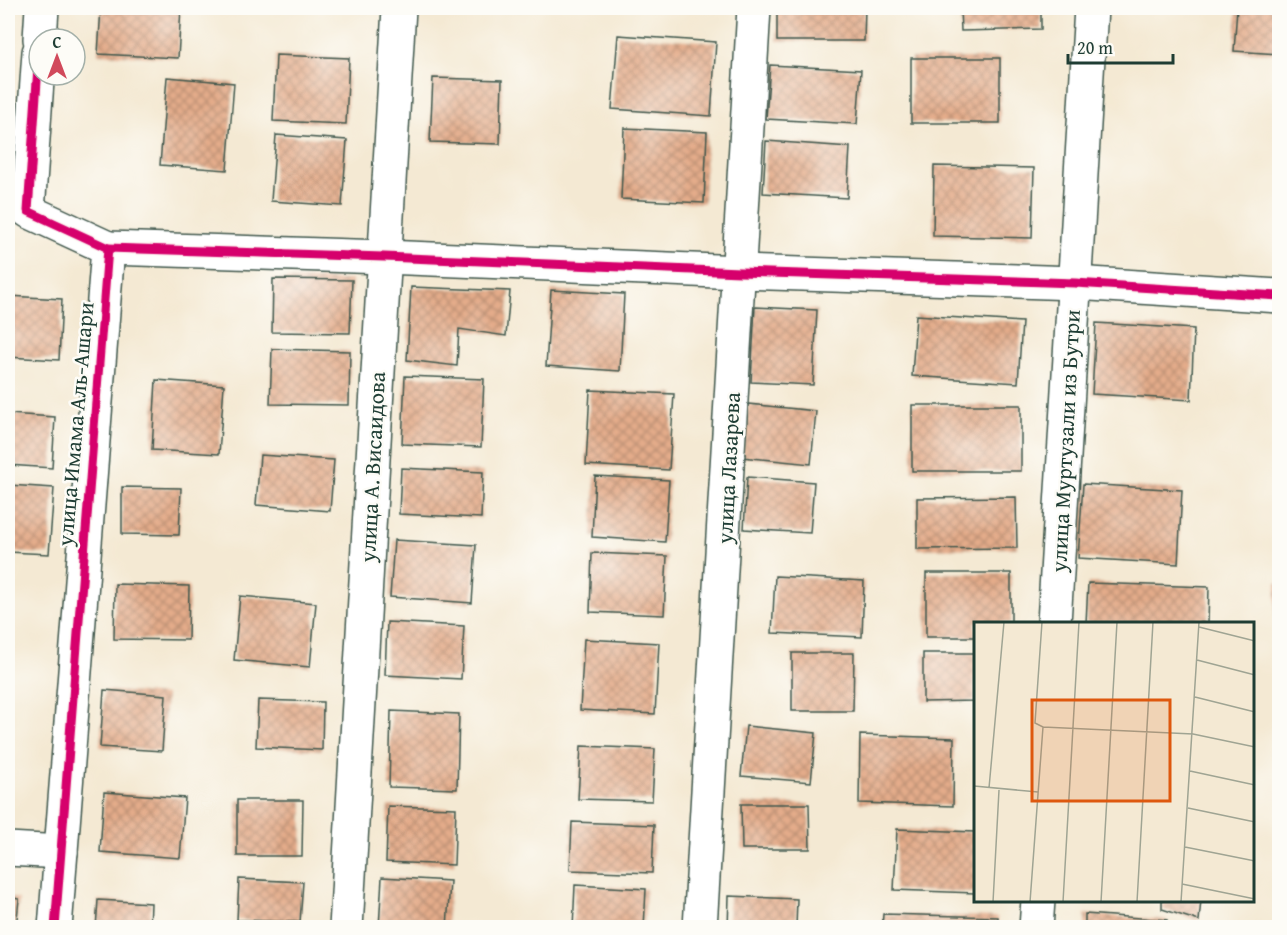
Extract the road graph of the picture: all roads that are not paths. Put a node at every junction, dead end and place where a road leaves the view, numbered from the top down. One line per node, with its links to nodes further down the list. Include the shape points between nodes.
1 (42, 8): 5 (street)
2 (399, 8): 8 (street, улица А. Висаидова)
3 (754, 8): 9 (street, улица Лазарева)
4 (1091, 8): 10 (street, улица Муртузали из Бутри)
5 (41, 27)
6 (37, 87): 7 (street, via 28,211)
7 (108, 248): 8 (street); 14 (street, улица Имама Аль-Ашари)
8 (384, 257): 9 (street); 17 (street, улица А. Висаидова)
9 (740, 272): 10 (street); 18 (street, улица Лазарева)
10 (1075, 283): 11 (street); 12 (street, улица Муртузали из Бутри)
11 (1280, 296)
12 (1054, 622)
13 (8, 849): 14 (street)
14 (61, 852): 16 (street, улица Имама Аль-Ашари)
15 (1038, 902): 19 (street)
16 (55, 927)
17 (346, 927)
18 (700, 927)
19 (1036, 927)

